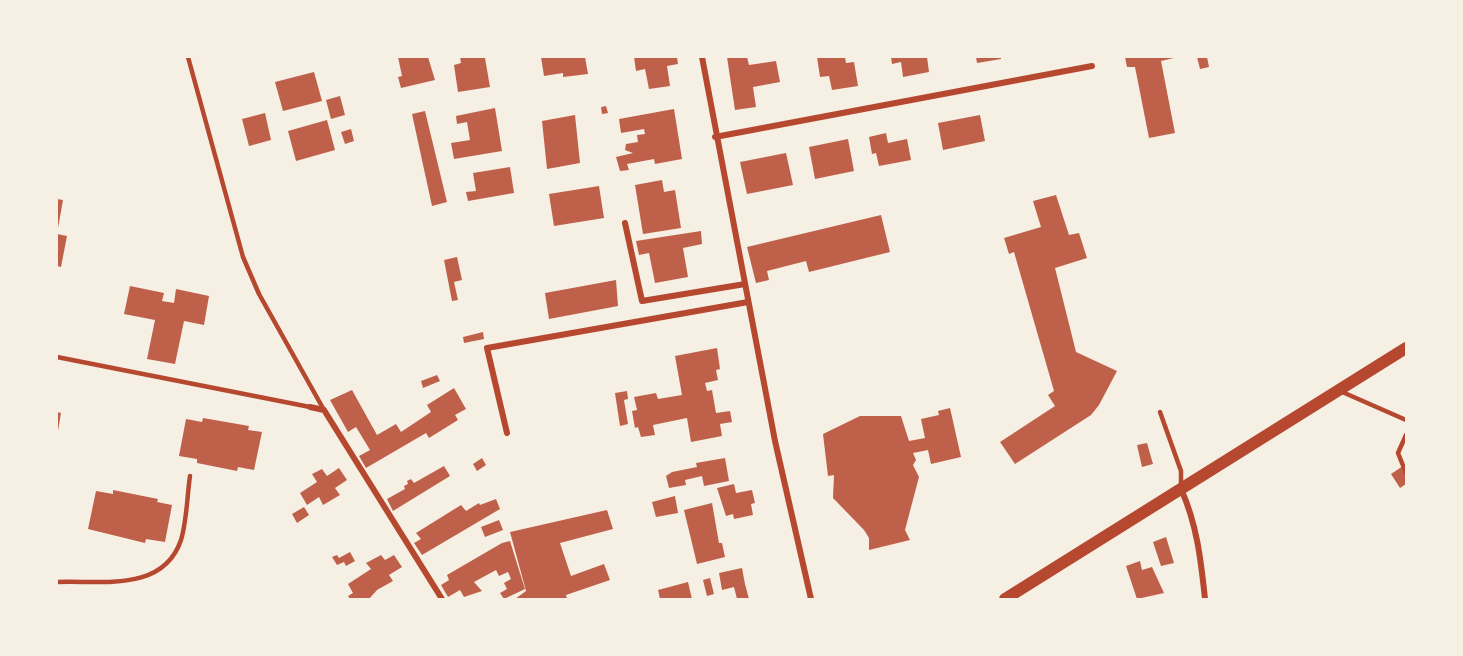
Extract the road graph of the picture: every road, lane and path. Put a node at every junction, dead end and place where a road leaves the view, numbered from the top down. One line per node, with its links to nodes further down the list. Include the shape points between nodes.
1 (188, 57): 12 (lane, via 243,257 259,294)
2 (702, 57): 4 (street)
3 (1092, 66): 4 (street)
4 (715, 137): 6 (street)
5 (625, 224): 6 (street, via 642,302)
6 (745, 284): 7 (street)
7 (748, 302): 15 (street, via 487,348); 22 (street)
8 (1406, 348): 10 (main road)
9 (57, 357): 11 (lane)
10 (1338, 390): 14 (lane); 19 (main road)
11 (310, 407): 12 (street)
12 (324, 410): 21 (street)
13 (1160, 412): 19 (lane, via 1181,471)
14 (1406, 420)
15 (507, 433)
16 (1406, 435): 17 (lane, via 1398,453)
17 (1406, 473)
18 (190, 476): 20 (lane, via 181,539 171,559 155,575 116,581)
19 (1181, 488): 23 (main road); 24 (street, via 1196,531)
20 (57, 582)
21 (442, 599)
22 (811, 599)
23 (1005, 599)
24 (1205, 599)

